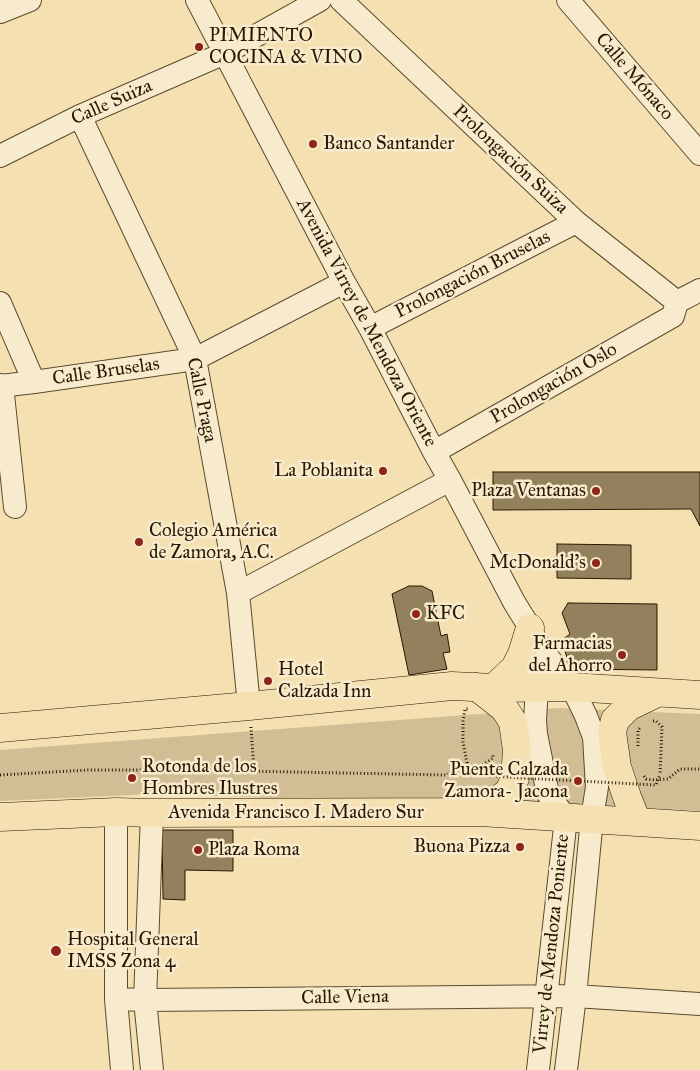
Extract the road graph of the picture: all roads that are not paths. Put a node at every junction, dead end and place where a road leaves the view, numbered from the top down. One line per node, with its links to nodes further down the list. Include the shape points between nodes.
1 (30, 0): 6 (street)
2 (197, 0): 7 (street, Avenida Virrey de Mendoza Oriente)
3 (320, 0): 7 (street)
4 (341, 0): 11 (street, Prolongación Suiza)
5 (568, 0): 9 (street, Calle Mónaco)
6 (0, 12)
7 (225, 53): 8 (street, Calle Suiza); 12 (street, Avenida Virrey de Mendoza Oriente)
8 (80, 116): 10 (street, Calle Suiza); 17 (street, Calle Praga)
9 (700, 154)
10 (0, 156)
11 (576, 222): 15 (street, Prolongación Suiza); 16 (street, Prolongación Bruselas)
12 (344, 282): 16 (street, Avenida Virrey de Mendoza Oriente); 17 (street, Calle Bruselas)
13 (700, 290): 15 (street, Prolongación Oslo)
14 (0, 303): 18 (street)
15 (675, 309): 20 (street, Prolongación Oslo)
16 (370, 328): 20 (street, Avenida Virrey de Mendoza Oriente)
17 (195, 359): 18 (street, Calle Bruselas); 23 (street, Calle Praga)
18 (34, 382): 19 (street, Calle Bruselas)
19 (1, 386): 22 (street)
20 (434, 452): 21 (street, Avenida Virrey de Mendoza Oriente)
21 (450, 480): 23 (street); 24 (street, Avenida Virrey de Mendoza Oriente)
22 (15, 507)
23 (238, 593): 30 (street, Calle Praga)
24 (534, 636): 25 (street, Avenida Virrey de Mendoza Oriente); 26 (street); 28 (main road, via 515,668)
25 (572, 687): 26 (main road); 27 (main road); 36 (street, Avenida Virrey de Mendoza Oriente, via 594,737 597,787)
26 (537, 688): 28 (main road); 36 (street, via 534,720 548,794)
27 (657, 693): 29 (main road); 37 (main road, via 628,707 616,720 612,732 617,767)
28 (481, 694): 30 (main road, via 452,686); 33 (main road, via 504,708 513,722 517,750 515,778 508,792)
29 (700, 695)
30 (249, 706): 31 (main road)
31 (0, 728)
32 (116, 812): 34 (main road, Avenida Francisco I. Madero Sur); 35 (main road, Avenida Francisco I. Madero Sur); 41 (street)
33 (480, 812): 34 (main road, Avenida Francisco I. Madero Sur); 36 (main road, Avenida Francisco I. Madero Sur)
34 (152, 814): 42 (street)
35 (0, 817)
36 (579, 818): 37 (main road, Avenida Francisco I. Madero Sur); 39 (street, Virrey de Mendoza Poniente); 40 (street, Virrey de Mendoza Poniente)
37 (637, 822): 38 (main road, Avenida Francisco I. Madero Sur)
38 (700, 826)
39 (547, 996): 40 (street, Calle Viena); 42 (street, Calle Viena); 46 (street, Virrey de Mendoza Poniente)
40 (575, 996): 43 (street, Calle Viena); 47 (street, Virrey de Mendoza Poniente)
41 (116, 998): 42 (street, Calle Viena); 44 (street)
42 (145, 1000): 45 (street)
43 (700, 1004)
44 (122, 1070)
45 (152, 1070)
46 (538, 1070)
47 (566, 1070)

